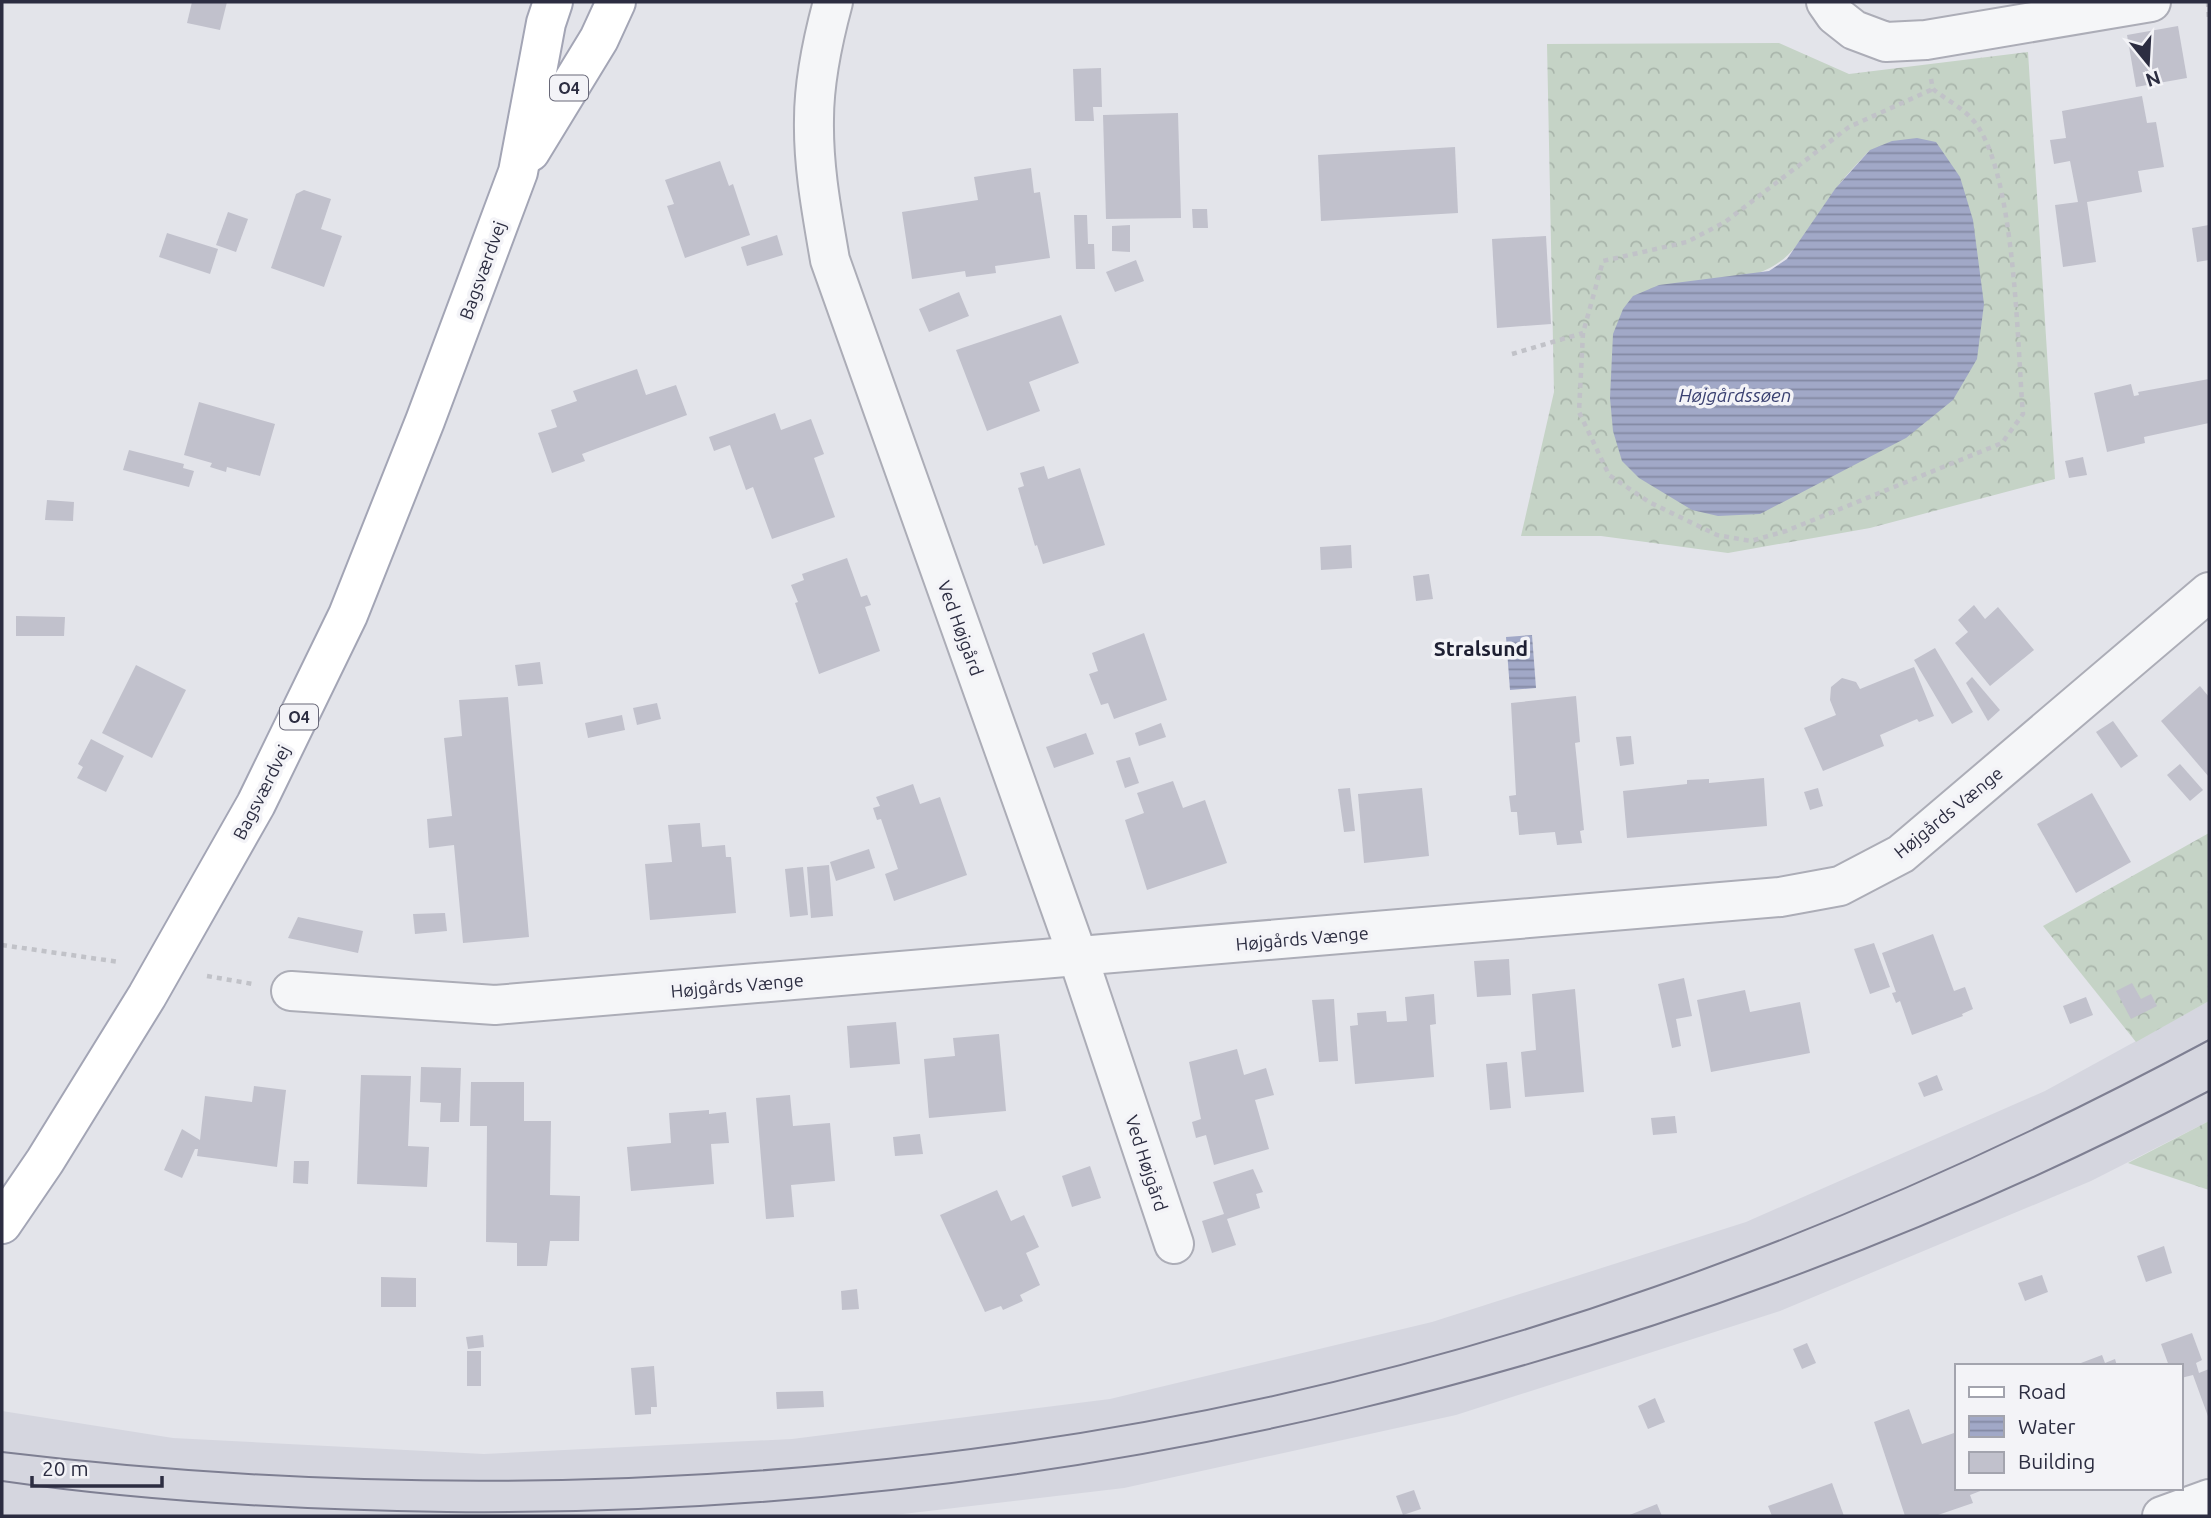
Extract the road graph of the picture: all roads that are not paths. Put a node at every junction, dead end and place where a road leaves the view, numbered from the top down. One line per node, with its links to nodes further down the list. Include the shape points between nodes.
1 (553, 2): 6 (main road, Bagsværdvej / O4)
2 (616, 2): 6 (main road, Bagsværdvej / O4, via 599,39)
3 (833, 2): 8 (street, Ved Højgård, via 822,46 814,118 818,186 830,260)
4 (1826, 2): 5 (street, via 1835,15 1886,42 1926,40)
5 (2151, 2)
6 (518, 172): 10 (main road, Bagsværdvej / O4, via 348,615 256,804 163,968)
7 (2209, 592): 8 (street, Højgårds Vænge, via 1901,854 1840,886 1780,897)
8 (1078, 957): 9 (street, Højgårds Vænge, via 495,1004); 11 (street, Ved Højgård)
9 (292, 991)
10 (2, 1224)
11 (1174, 1244)
12 (2209, 1499): 13 (street)
13 (2162, 1516)

